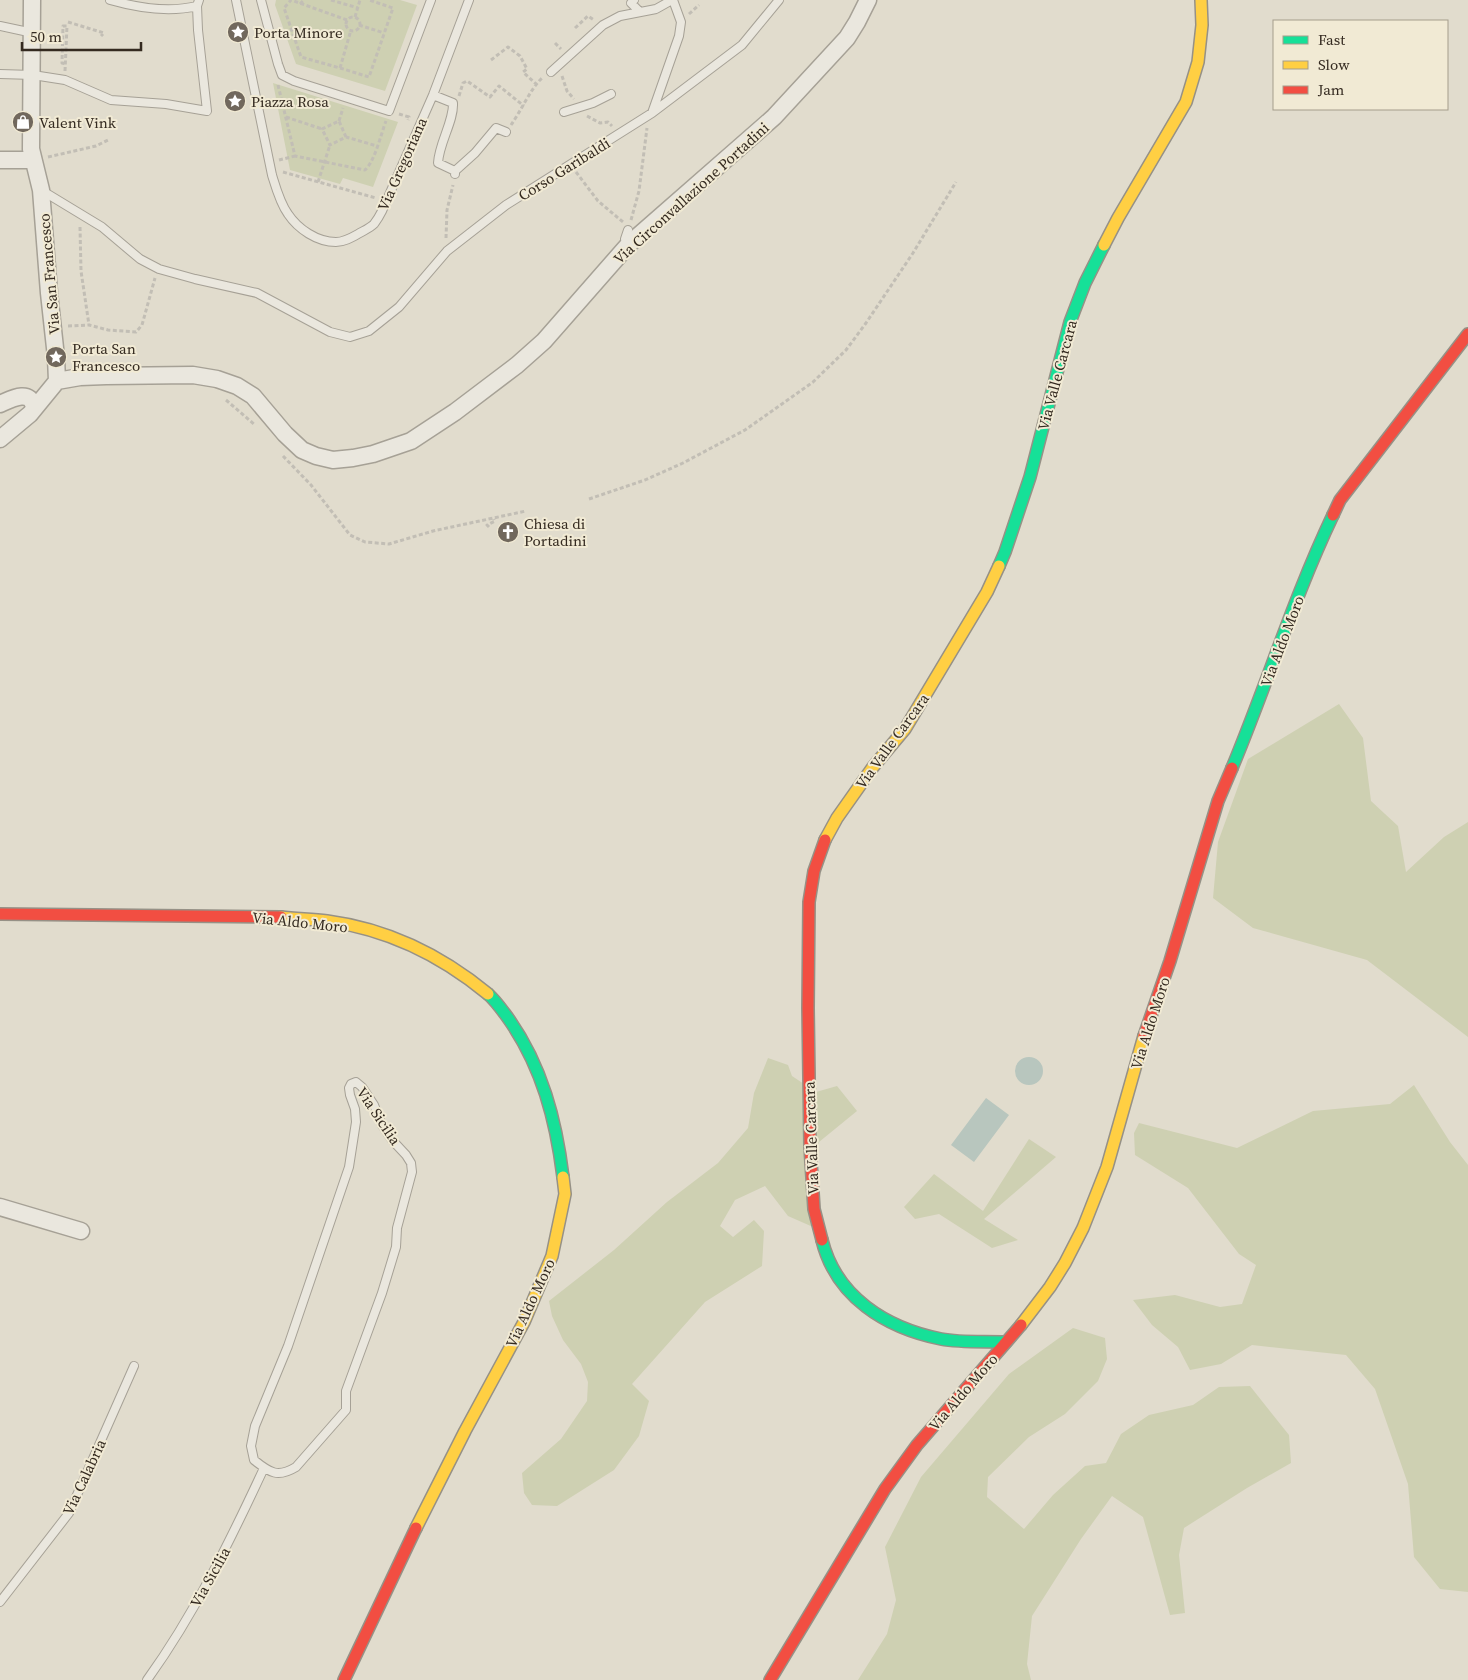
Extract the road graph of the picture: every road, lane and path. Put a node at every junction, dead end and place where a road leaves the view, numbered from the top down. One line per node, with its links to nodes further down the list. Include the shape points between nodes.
1 (32, 0): 30 (street, Via San Francesco)
2 (110, 0): 17 (lane)
3 (236, 0): 43 (lane, Via Gregoriana, via 272,175 287,213 308,234 337,242 348,240 374,223)
4 (261, 0): 9 (lane, via 282,75 389,111)
5 (304, 0): 18 (path)
6 (331, 0): 19 (path)
7 (360, 0): 19 (path)
8 (369, 0): 29 (path, via 393,8)
9 (431, 0)
10 (469, 0): 43 (lane, Via Gregoriana)
11 (634, 0): 20 (lane, via 631,3)
12 (672, 0): 20 (lane, via 656,10); 49 (lane, via 681,22 680,29)
13 (779, 0): 49 (lane, Corso Garibaldi, via 742,45)
14 (868, 0): 69 (street, Via Circonvallazione Portadini, via 847,38 774,117)
15 (1201, 0): 89 (main road, Via Valle Carcara, via 1198,62 1186,102 1118,218 1085,283 1070,322 1030,477 1005,552 987,592 905,728 837,818 814,871 809,902 810,1146 814,1209 823,1245 834,1270 846,1288 876,1315 906,1330 943,1339)
16 (198, 3): 17 (lane, via 184,9); 40 (lane, via 207,111 111,100)
17 (143, 4)
18 (300, 4): 23 (path); 34 (path, via 291,0 284,8 301,57)
19 (358, 8): 22 (path)
20 (639, 11): 35 (lane, via 603,25)
21 (589, 16): 27 (path)
22 (355, 17): 23 (path); 25 (path)
23 (347, 20): 28 (path, via 347,27)
24 (68, 22): 31 (path, via 104,33)
25 (359, 25): 28 (path); 29 (path)
26 (0, 26): 30 (lane)
27 (575, 28)
28 (351, 30): 34 (path)
29 (384, 33): 34 (path, via 369,78)
30 (33, 34): 37 (street, Via San Francesco)
31 (101, 36)
32 (491, 60): 41 (path, via 508,47 522,59 527,68 523,72)
33 (66, 64): 33 (path, via 62,63 63,26 67,26); 40 (path)
34 (340, 68)
35 (551, 72): 41 (path)
36 (0, 74): 37 (lane)
37 (32, 75): 40 (lane); 58 (street, Via San Francesco, via 30,136)
38 (562, 77): 44 (path)
39 (276, 79): 50 (path)
40 (65, 80)
41 (536, 84): 46 (path)
42 (611, 94): 48 (lane)
43 (433, 95): 62 (lane, via 453,103 438,164)
44 (572, 96)
45 (458, 98): 46 (path, via 468,80 490,97 499,86)
46 (524, 106): 53 (path)
47 (582, 111): 51 (path, via 593,121)
48 (564, 112)
49 (651, 116): 67 (path); 71 (lane, Corso Garibaldi, via 506,205 447,251 399,307 369,331 350,337 330,332 256,293)
50 (286, 117): 52 (path); 57 (path)
51 (608, 122)
52 (322, 129): 54 (path, via 339,122); 56 (path)
53 (506, 132): 62 (lane, via 496,128)
54 (346, 137): 56 (path); 60 (path, via 377,146 366,170)
55 (108, 140): 58 (path, via 96,146)
56 (330, 145): 60 (path)
57 (295, 156): 60 (path); 63 (path, via 279,160 281,172)
58 (38, 159): 59 (street); 65 (street, Via San Francesco)
59 (0, 160)
60 (324, 163): 63 (path)
61 (574, 168): 69 (path)
62 (455, 172): 70 (path, via 447,210)
63 (318, 182): 66 (path, via 377,199)
64 (956, 182): 82 (path, via 866,323 846,350 813,382 745,430 683,463)
65 (42, 190): 71 (lane, via 102,227); 75 (street, Via San Francesco)
66 (381, 190)
67 (634, 209)
68 (80, 219): 72 (path, via 81,271)
69 (627, 233): 75 (street, Via Circonvallazione Portadini, via 544,341 456,412 411,441 373,454 333,460 302,450 284,434 253,396 217,379 193,375 106,376)
70 (446, 244)
71 (159, 269): 72 (path, via 142,325 136,332)
72 (89, 325): 73 (path)
73 (66, 326)
74 (1468, 334): 89 (main road, Via Aldo Moro, via 1340,500 1315,553 1218,801 1104,1176 1065,1263)
75 (57, 381): 78 (street)
76 (221, 396): 79 (path)
77 (0, 404): 78 (street, via 23,396 33,402)
78 (34, 408): 80 (street)
79 (260, 429)
80 (0, 439)
81 (281, 453): 84 (path, via 350,535 365,542 389,544 432,531)
82 (589, 499)
83 (526, 511): 84 (path)
84 (494, 519): 85 (path, via 495,522 487,524)
85 (489, 527)
86 (0, 914): 94 (main road, Via Aldo Moro, via 277,917 328,921 378,932 428,953 466,975 494,999 519,1034 541,1078 558,1138 564,1194 552,1256 524,1322 414,1532)
87 (0, 1207): 88 (street)
88 (81, 1231)
89 (1006, 1342): 95 (main road, Via Aldo Moro, via 917,1446 886,1489)
90 (134, 1366): 92 (lane, Via Calabria, via 69,1514)
91 (264, 1468): 91 (lane, Via Sicilia, via 254,1460 251,1446 255,1426 288,1346 349,1167 356,1122 349,1088 356,1082 411,1163 412,1172 397,1228 396,1247 346,1391 346,1410 296,1467 286,1473 273,1473); 93 (lane, Via Sicilia, via 226,1548)
92 (0, 1602)
93 (147, 1680)
94 (344, 1680)
95 (770, 1680)

